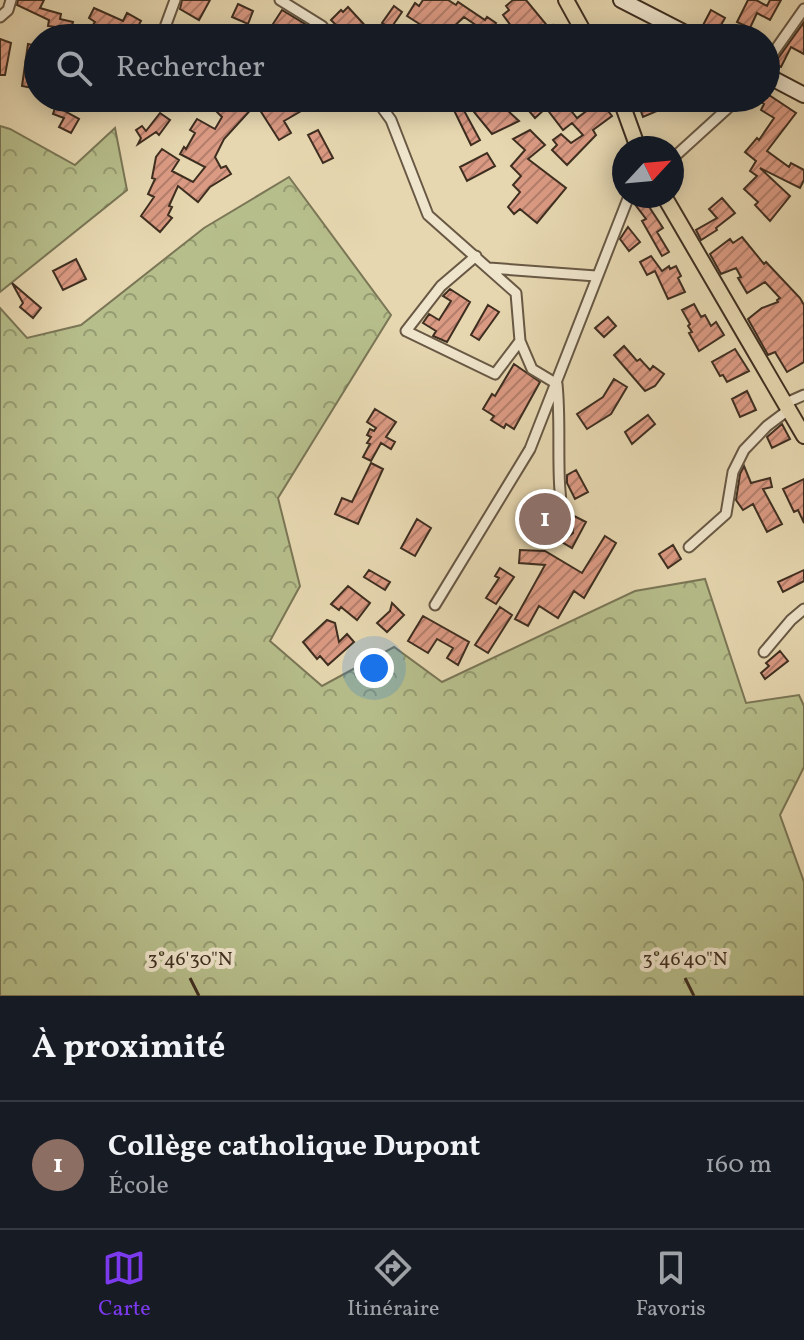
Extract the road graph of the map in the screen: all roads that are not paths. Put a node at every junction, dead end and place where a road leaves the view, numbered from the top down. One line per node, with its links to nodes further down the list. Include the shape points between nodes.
1 (11, 0): 7 (street)
2 (175, 0): 8 (street)
3 (280, 0): 9 (street)
4 (566, 0): 10 (main road)
5 (621, 0): 11 (street)
6 (804, 9): 12 (street)
7 (0, 17)
8 (166, 24)
9 (319, 24)
10 (579, 24)
11 (668, 24)
12 (780, 43)
13 (780, 82): 14 (street)
14 (804, 95)
15 (385, 112): 22 (street, via 428,215)
16 (625, 112): 18 (main road)
17 (724, 112): 19 (street)
18 (634, 136)
19 (684, 148)
20 (624, 208): 24 (street)
21 (671, 208): 28 (main road)
22 (476, 256): 23 (street); 25 (street, via 441,286 406,331 495,374)
23 (489, 268): 24 (street); 25 (street, via 516,293)
24 (596, 276): 26 (street)
25 (520, 341): 26 (street, via 532,369)
26 (557, 384): 30 (street); 32 (street, via 530,449)
27 (804, 395): 28 (street)
28 (787, 407): 29 (main road); 31 (street, via 744,450 733,472 726,514)
29 (804, 436)
30 (566, 530)
31 (689, 547)
32 (435, 605)
33 (804, 609): 34 (street)
34 (764, 652)

